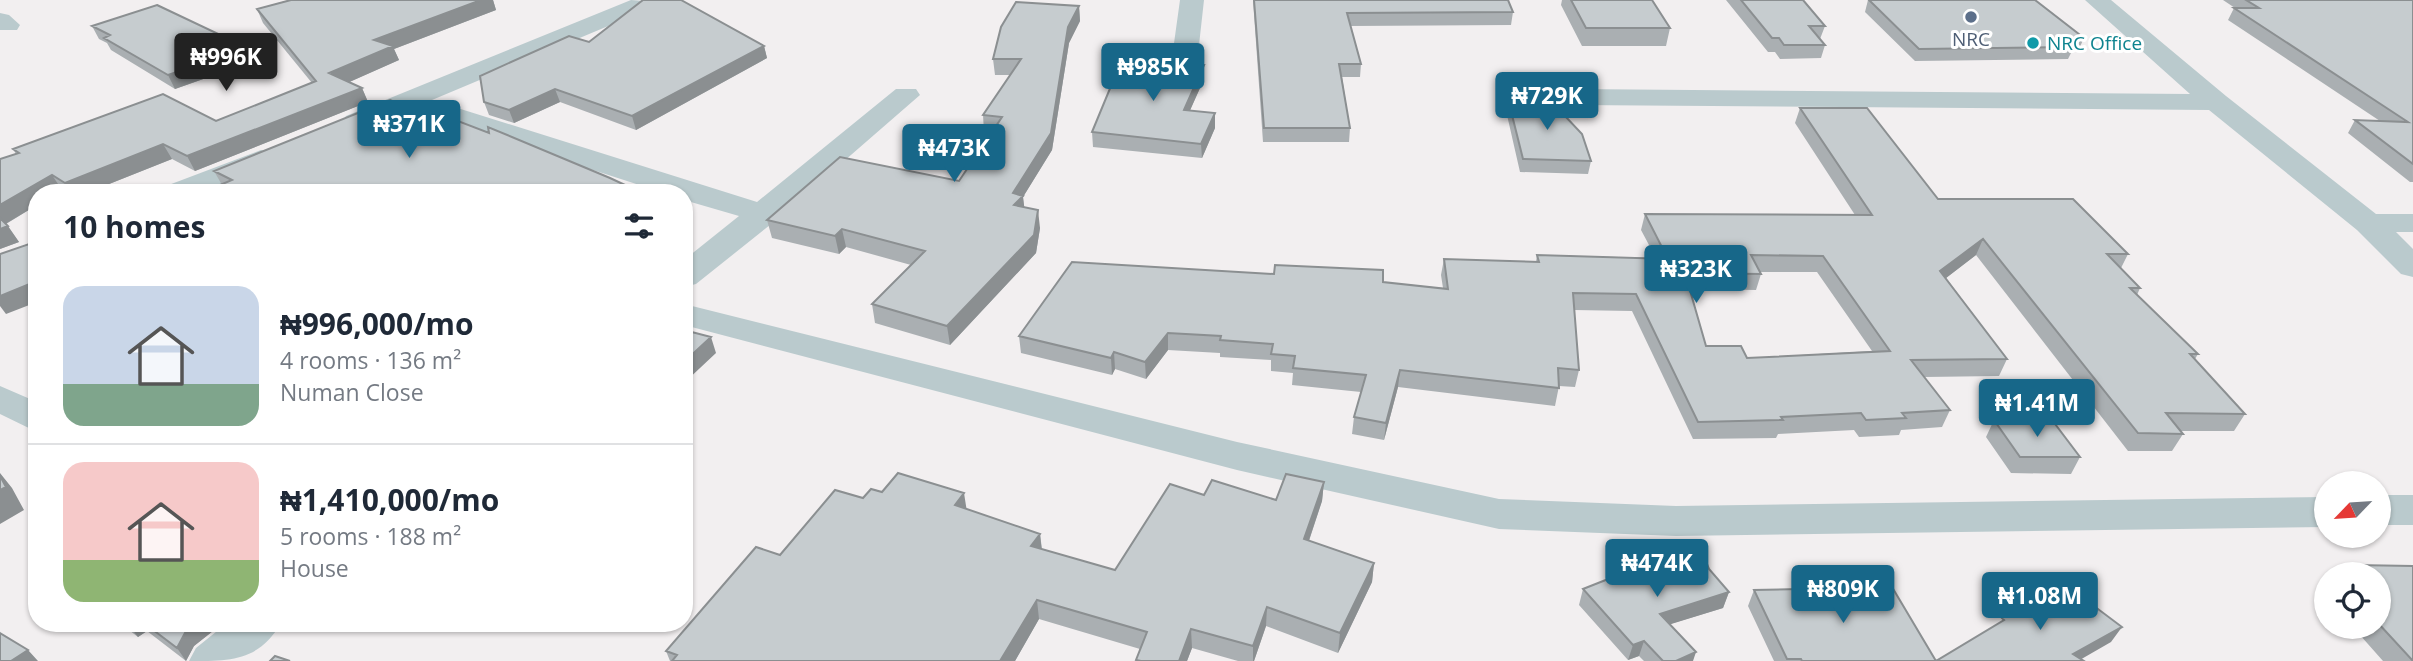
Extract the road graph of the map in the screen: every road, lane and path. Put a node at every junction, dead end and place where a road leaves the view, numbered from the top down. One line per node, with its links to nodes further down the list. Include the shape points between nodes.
1 (1192, 0): 4 (street)
2 (2097, 0): 8 (street)
3 (636, 6): 7 (street)
4 (1182, 72)
5 (906, 95): 14 (street)
6 (1575, 97): 8 (street)
7 (407, 101): 9 (street); 12 (street)
8 (2216, 102): 15 (street)
9 (330, 132)
10 (292, 147): 11 (street)
11 (197, 184)
12 (665, 184)
13 (693, 192): 14 (street)
14 (764, 214): 18 (street)
15 (2368, 223): 16 (street); 17 (street)
16 (2413, 223)
17 (2413, 267)
18 (693, 270)
19 (693, 316): 24 (street, via 1237,456 1499,514 1690,521)
20 (0, 398): 21 (street)
21 (28, 414)
22 (2391, 510): 23 (street)
23 (2413, 510)
24 (2314, 512)
25 (248, 632): 26 (street)
26 (212, 661)

